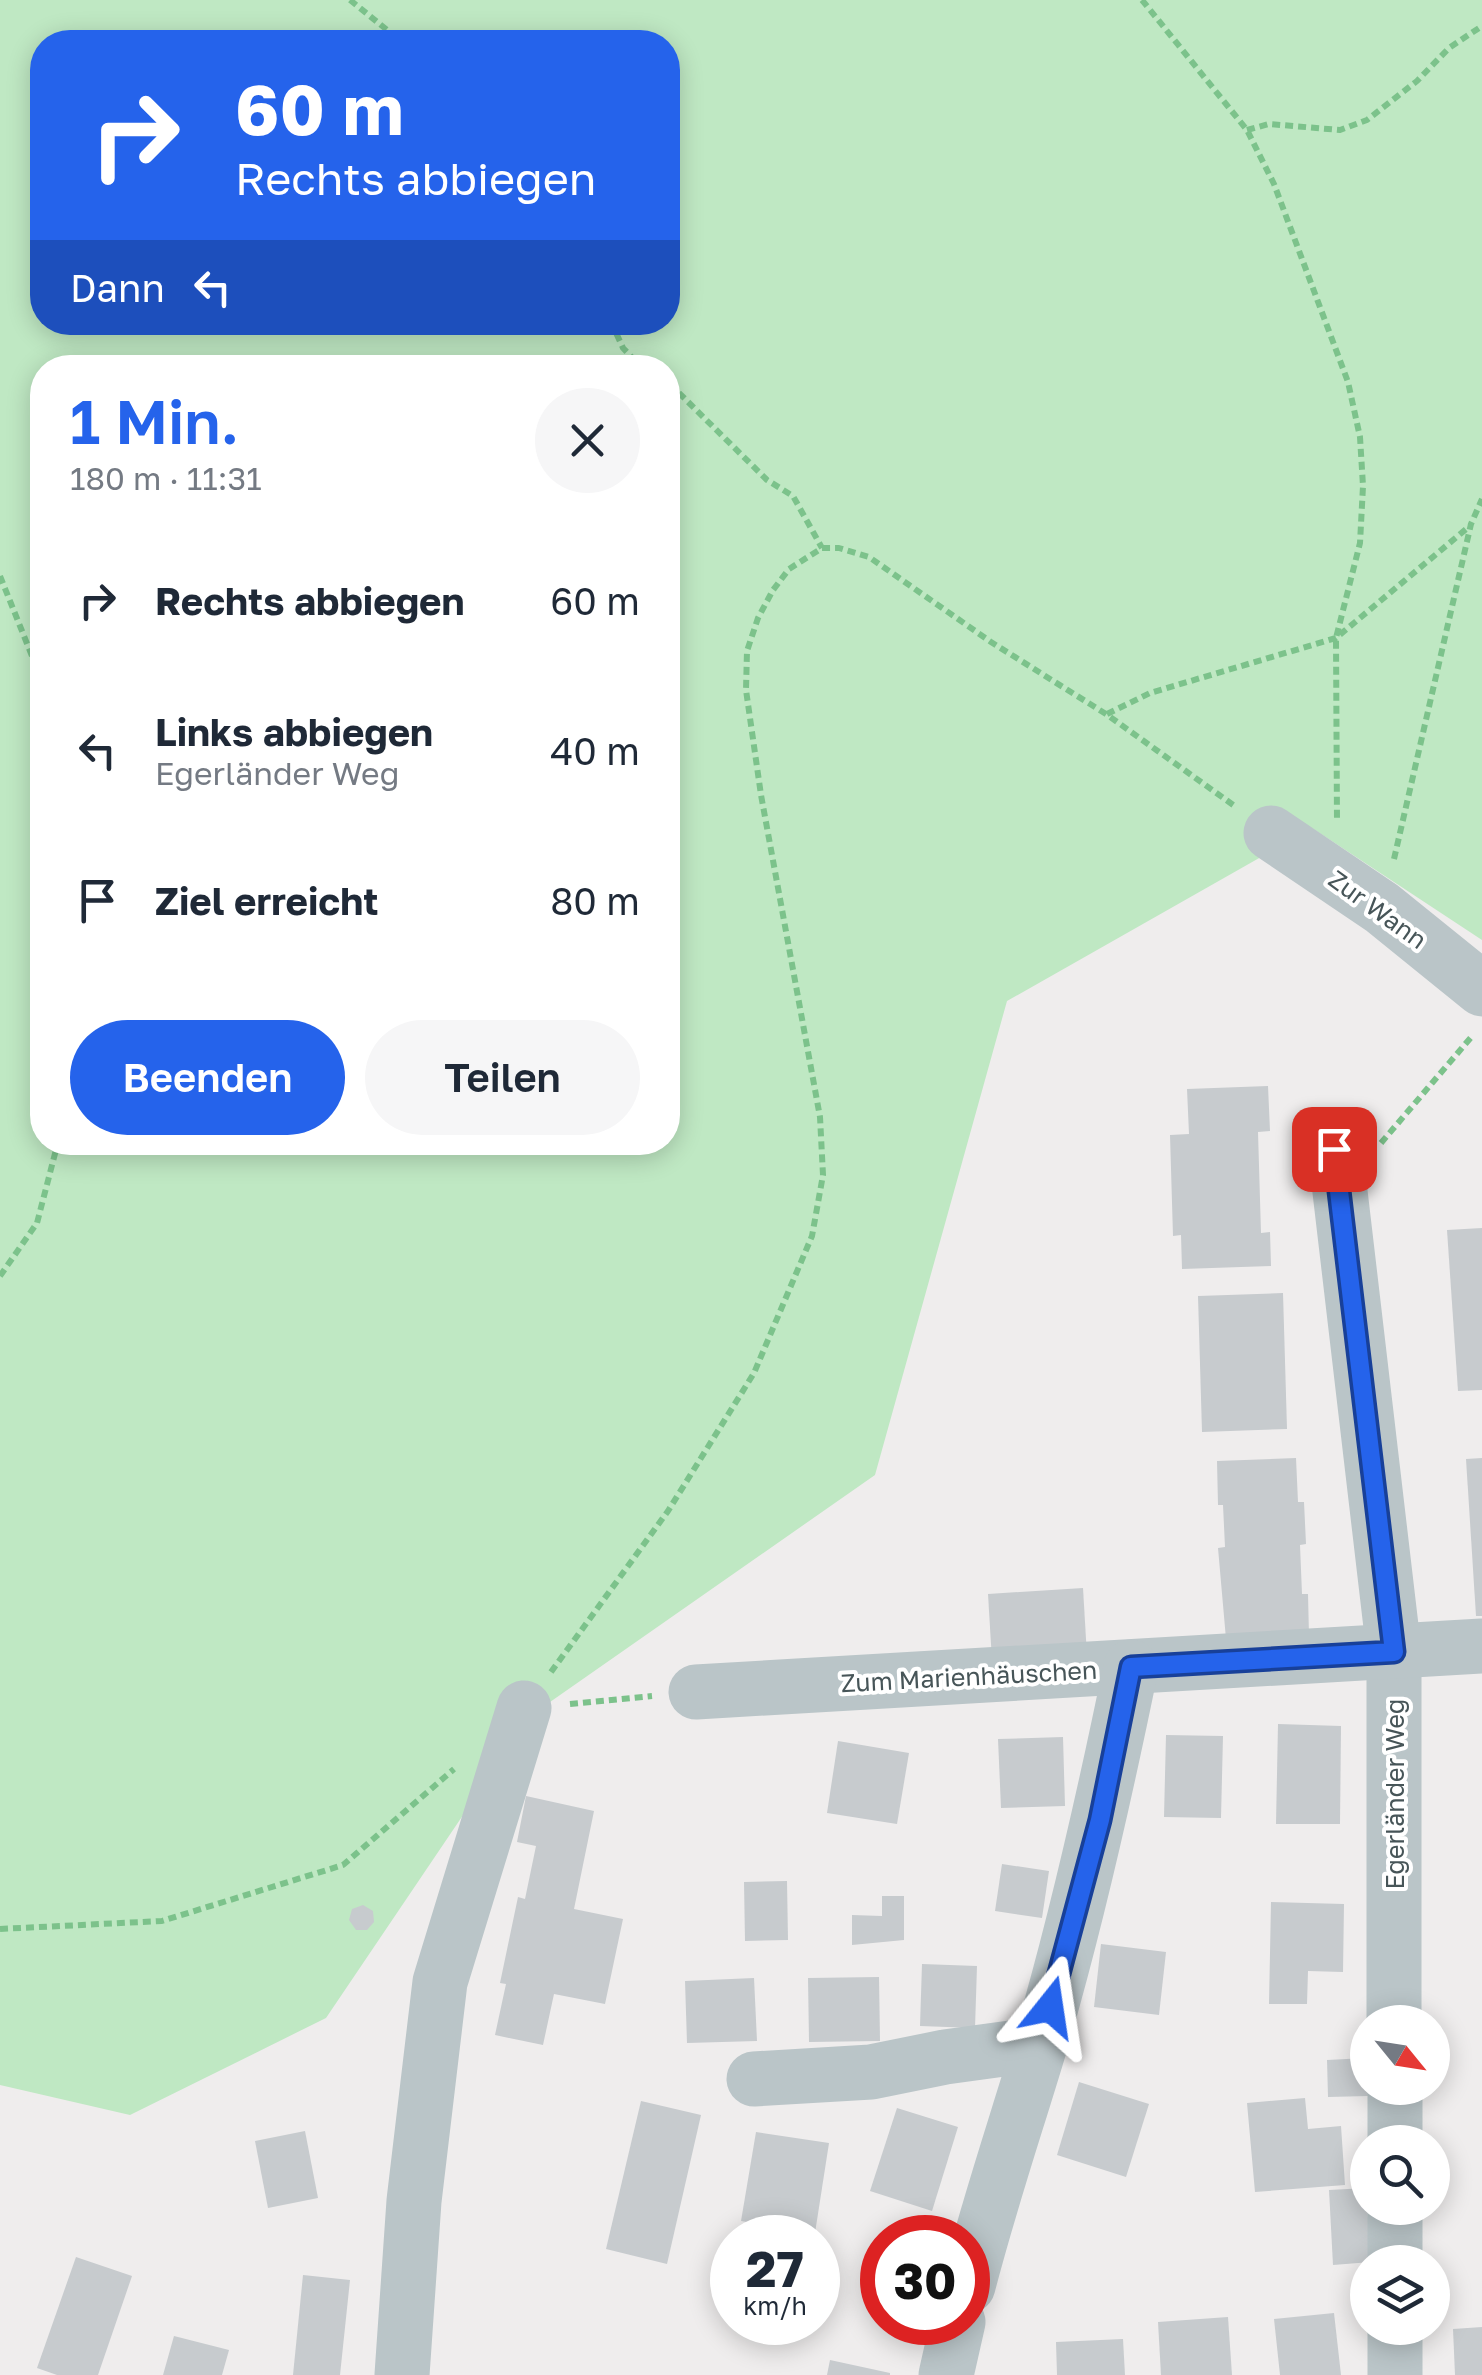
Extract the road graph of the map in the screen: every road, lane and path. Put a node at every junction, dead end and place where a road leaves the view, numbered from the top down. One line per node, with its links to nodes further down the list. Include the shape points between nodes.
1 (350, 0): 4 (path)
2 (1142, 0): 5 (path)
3 (1482, 26): 5 (path, via 1367,120 1340,130 1269,124)
4 (387, 30)
5 (1247, 130): 11 (path, via 1348,382 1360,437 1360,543)
6 (680, 394): 9 (path, via 767,480 793,496)
7 (1482, 499): 8 (path)
8 (1472, 524): 11 (path); 16 (path)
9 (822, 548): 13 (path, via 869,558); 27 (path, via 773,590 747,651 746,690 820,1117 823,1175 812,1236 754,1374 668,1511)
10 (0, 576): 12 (path)
11 (1336, 638): 13 (path, via 1150,693); 15 (path)
12 (30, 651)
13 (1106, 714): 14 (path)
14 (1272, 833): 15 (street, Zur Wann)
15 (1337, 878): 16 (street, Zur Wann)
16 (1382, 908): 17 (street, Zur Wann)
17 (1482, 989)
18 (1482, 1024): 19 (path)
19 (1353, 1151): 23 (street, Egerländer Weg)
20 (55, 1155): 21 (path, via 37,1223)
21 (0, 1276)
22 (1482, 1646): 23 (street, Zum Marienhäuschen)
23 (1394, 1652): 24 (street, Zum Marienhäuschen); 30 (street, Egerländer Weg)
24 (1131, 1667): 25 (street, Zum Marienhäuschen); 31 (street, via 1100,1820)
25 (696, 1692)
26 (636, 1698): 27 (path)
27 (524, 1708): 36 (street, via 440,1982)
28 (464, 1761): 29 (path, via 344,1865 162,1921)
29 (0, 1929)
30 (1394, 2005)
31 (1040, 2044): 32 (street, via 871,2072); 33 (street)
32 (754, 2080)
33 (986, 2215)
34 (953, 2345): 37 (street)
35 (1395, 2345): 38 (street)
36 (402, 2375)
37 (946, 2375)
38 (1395, 2375)

